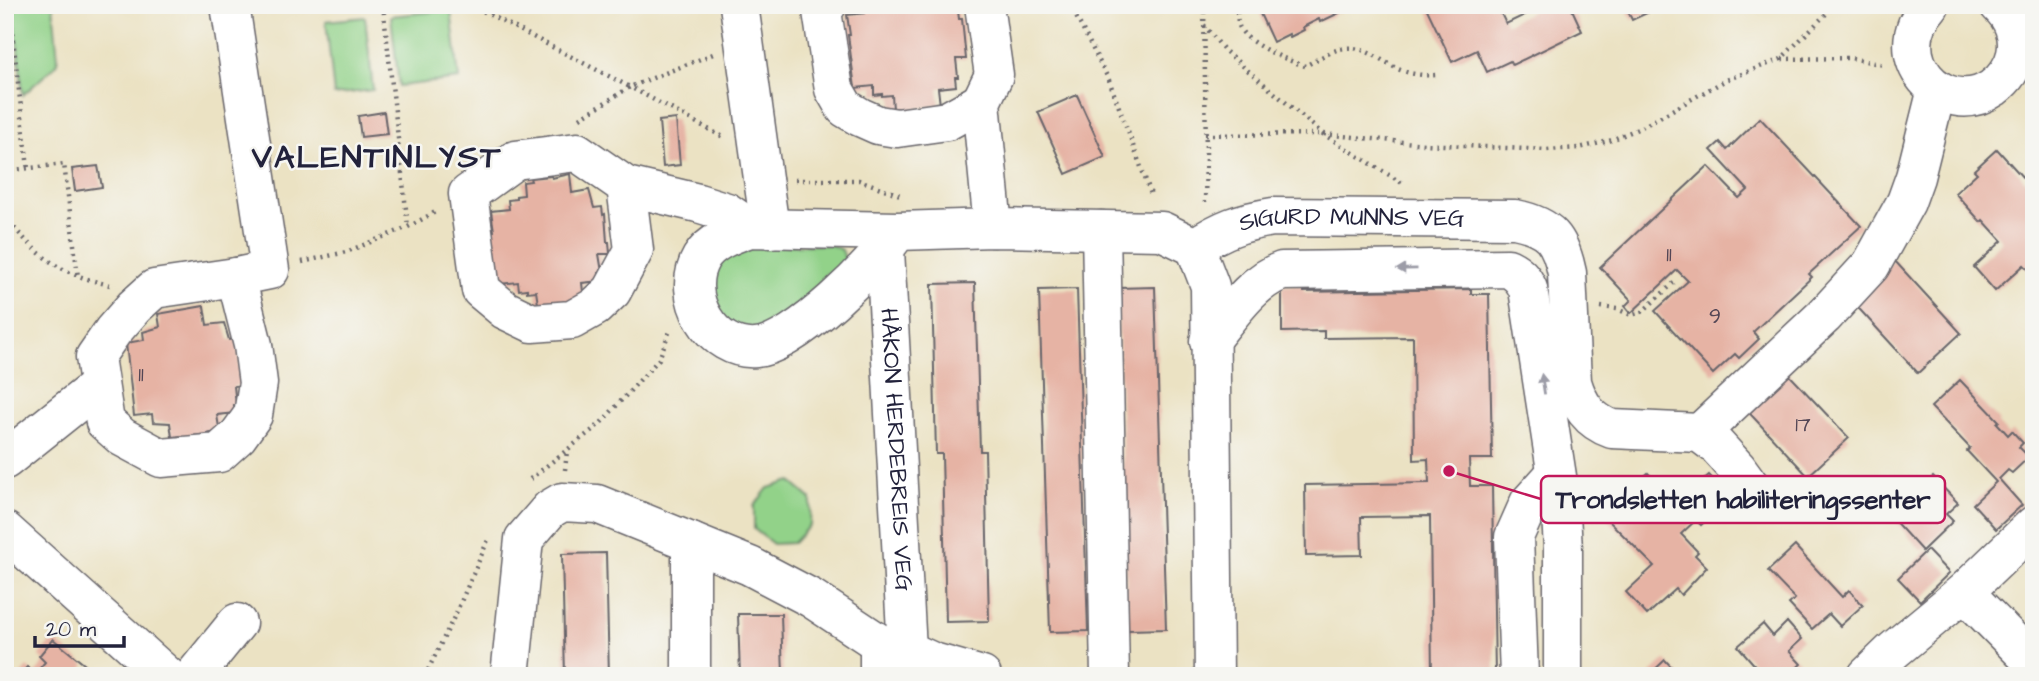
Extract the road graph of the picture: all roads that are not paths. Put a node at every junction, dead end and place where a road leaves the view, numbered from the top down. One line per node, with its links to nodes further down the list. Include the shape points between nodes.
1 (230, 5): 16 (street)
2 (739, 5): 13 (street, via 761,171)
3 (827, 5): 9 (street, via 822,11 834,89 845,107 860,117 897,128 947,121)
4 (984, 5): 9 (street, via 994,75)
5 (1930, 5): 8 (street, via 1914,30 1912,46)
6 (1999, 5): 7 (street, via 2013,23)
7 (2025, 63): 8 (street, via 2012,68 1987,92 1971,96 1953,96)
8 (1926, 76): 19 (street, via 1915,177 1871,265)
9 (981, 102): 12 (street)
10 (626, 186): 10 (street, via 634,250 612,292 595,307 572,320 532,323 505,310 481,290 468,194 515,160 577,152); 13 (street, via 727,212)
11 (897, 227): 12 (street, HÅKON HERDEBREIS VEG); 13 (street, HÅKON HERDEBREIS VEG); 13 (street, HÅKON HERDEBREIS VEG, via 813,318 759,348 743,348 710,327 698,310 694,273 702,256 716,243); 28 (street, HÅKON HERDEBREIS VEG)
12 (993, 228): 14 (street, HÅKON HERDEBREIS VEG)
13 (760, 229)
14 (1101, 229): 15 (street, HÅKON HERDEBREIS VEG, via 1162,230); 35 (street)
15 (1195, 247): 17 (street, via 1210,286); 19 (street, SIGURD MUNNS VEG, via 1234,225 1273,217 1532,222 1561,247 1567,273 1572,382 1590,418 1612,429)
16 (253, 274): 18 (street, via 154,289 113,331 95,358); 18 (street, via 258,383 253,415 219,453 161,458 139,447 105,422)
17 (1209, 341): 21 (street, one-way to 17, via 1528,289 1524,279 1508,268 1282,271 1259,283); 36 (street)
18 (99, 385): 20 (street)
19 (1700, 433): 22 (street, via 1716,445)
20 (5, 460)
21 (1555, 462): 37 (street, via 1514,537); 38 (street, via 1563,549)
22 (1756, 494)
23 (2034, 525): 26 (street)
24 (5, 531): 30 (street)
25 (691, 541): 28 (street, via 811,598); 32 (street, via 597,504 562,502 550,509 524,539); 33 (street)
26 (1964, 592): 29 (street); 39 (street)
27 (237, 623): 31 (street)
28 (888, 656): 34 (street)
29 (2034, 663)
30 (167, 676)
31 (194, 676)
32 (510, 676)
33 (691, 676)
34 (982, 676)
35 (1110, 676)
36 (1214, 676)
37 (1519, 676)
38 (1563, 676)
39 (1867, 676)

